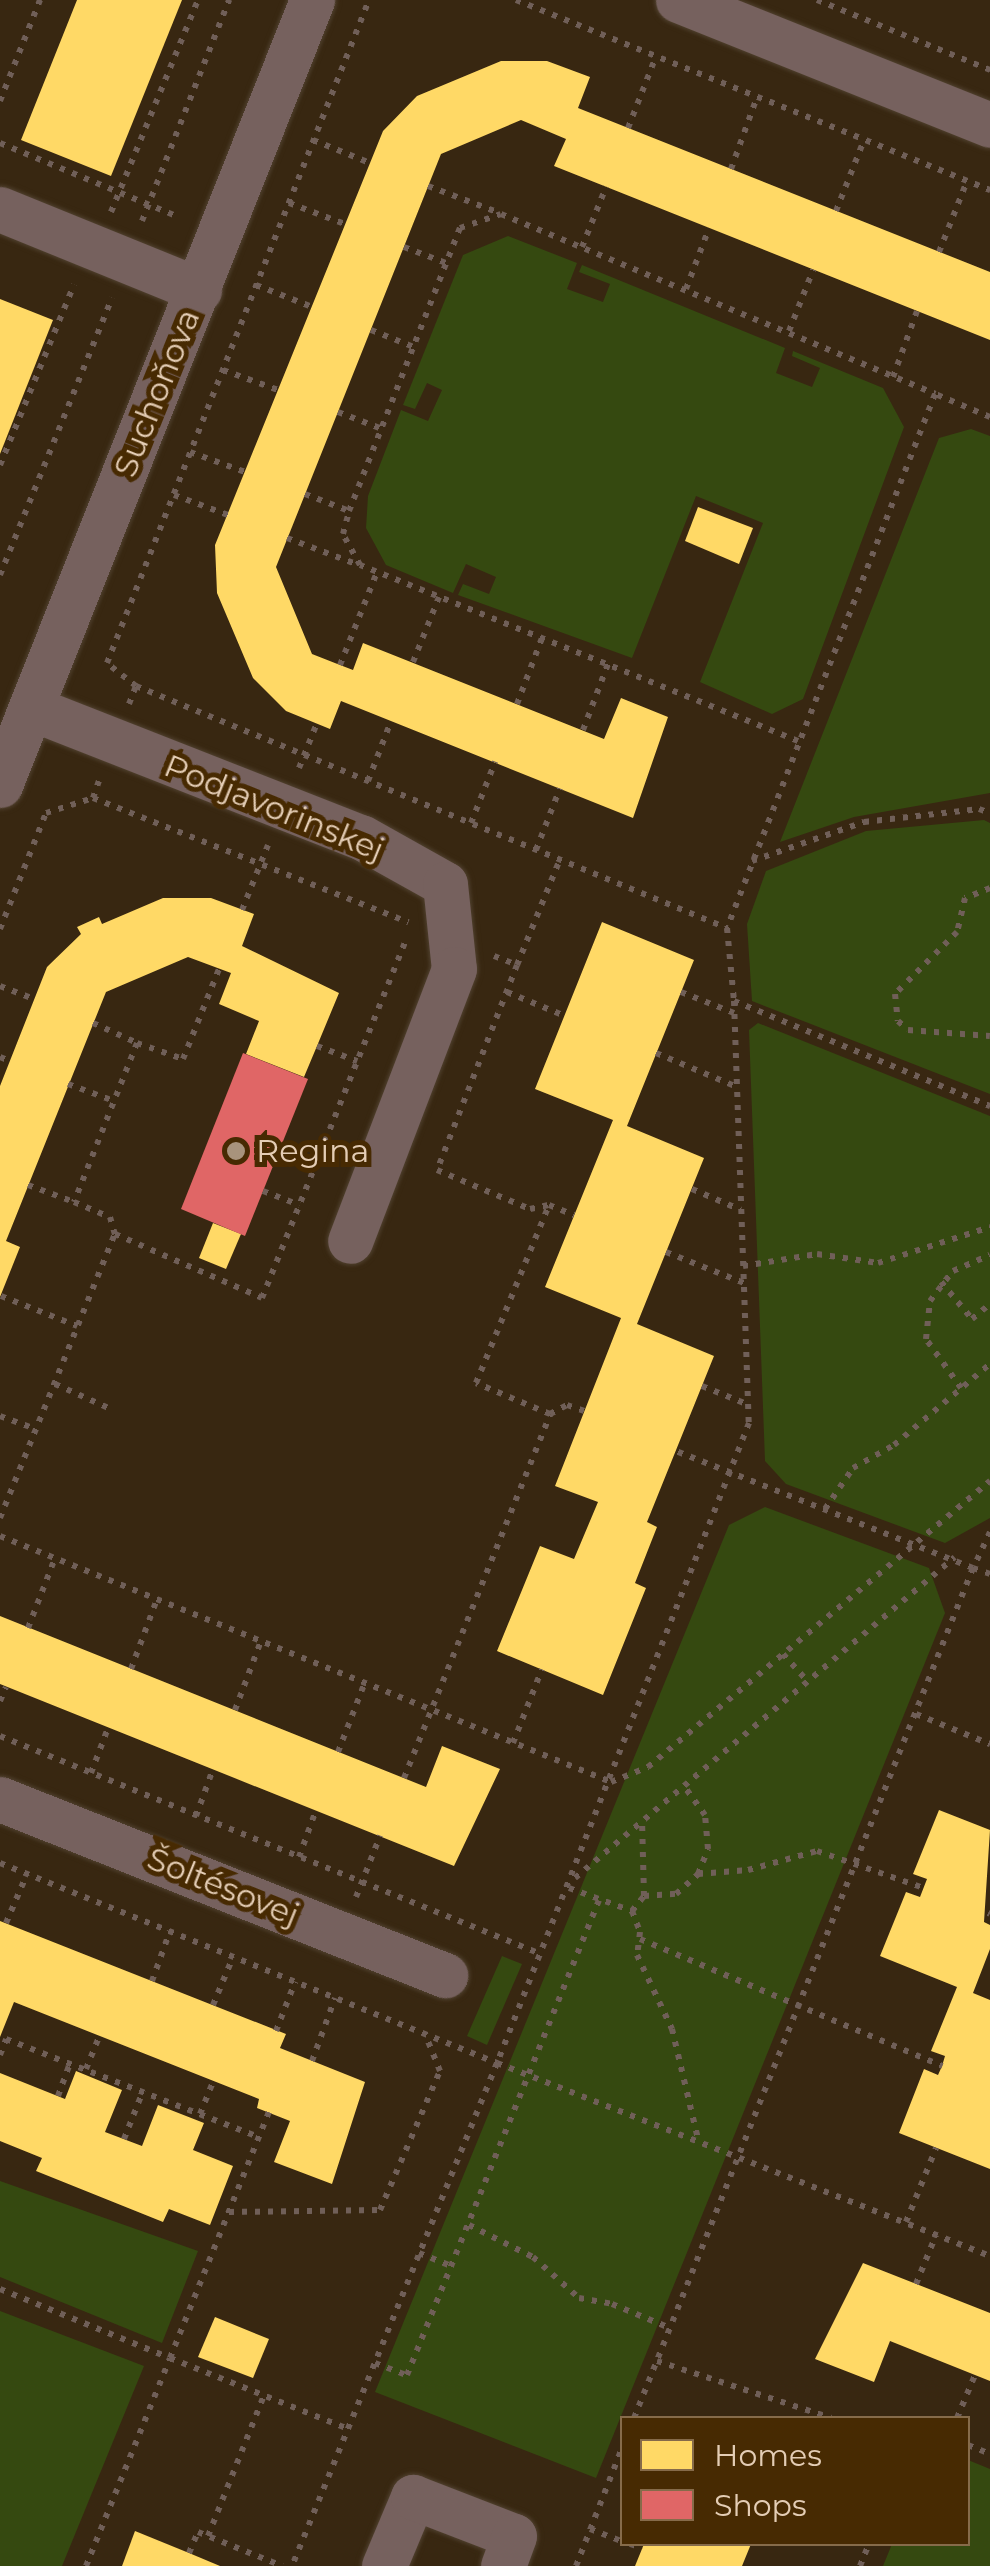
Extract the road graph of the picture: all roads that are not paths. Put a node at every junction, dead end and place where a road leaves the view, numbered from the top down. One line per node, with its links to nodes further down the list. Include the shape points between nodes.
1 (312, 0): 5 (street, Suchoňova)
2 (678, 0): 3 (street)
3 (990, 125)
4 (0, 209): 5 (street)
5 (199, 290): 6 (street, Suchoňova)
6 (31, 708): 7 (street, Suchoňova); 8 (street, Podjavorinskej, via 362,838 445,884 431,931 454,969)
7 (0, 785)
8 (350, 1241)
9 (0, 1799): 10 (street, Šoltésovej)
10 (445, 1975)
11 (384, 2566): 12 (street, via 413,2497 514,2536)
12 (503, 2566)

